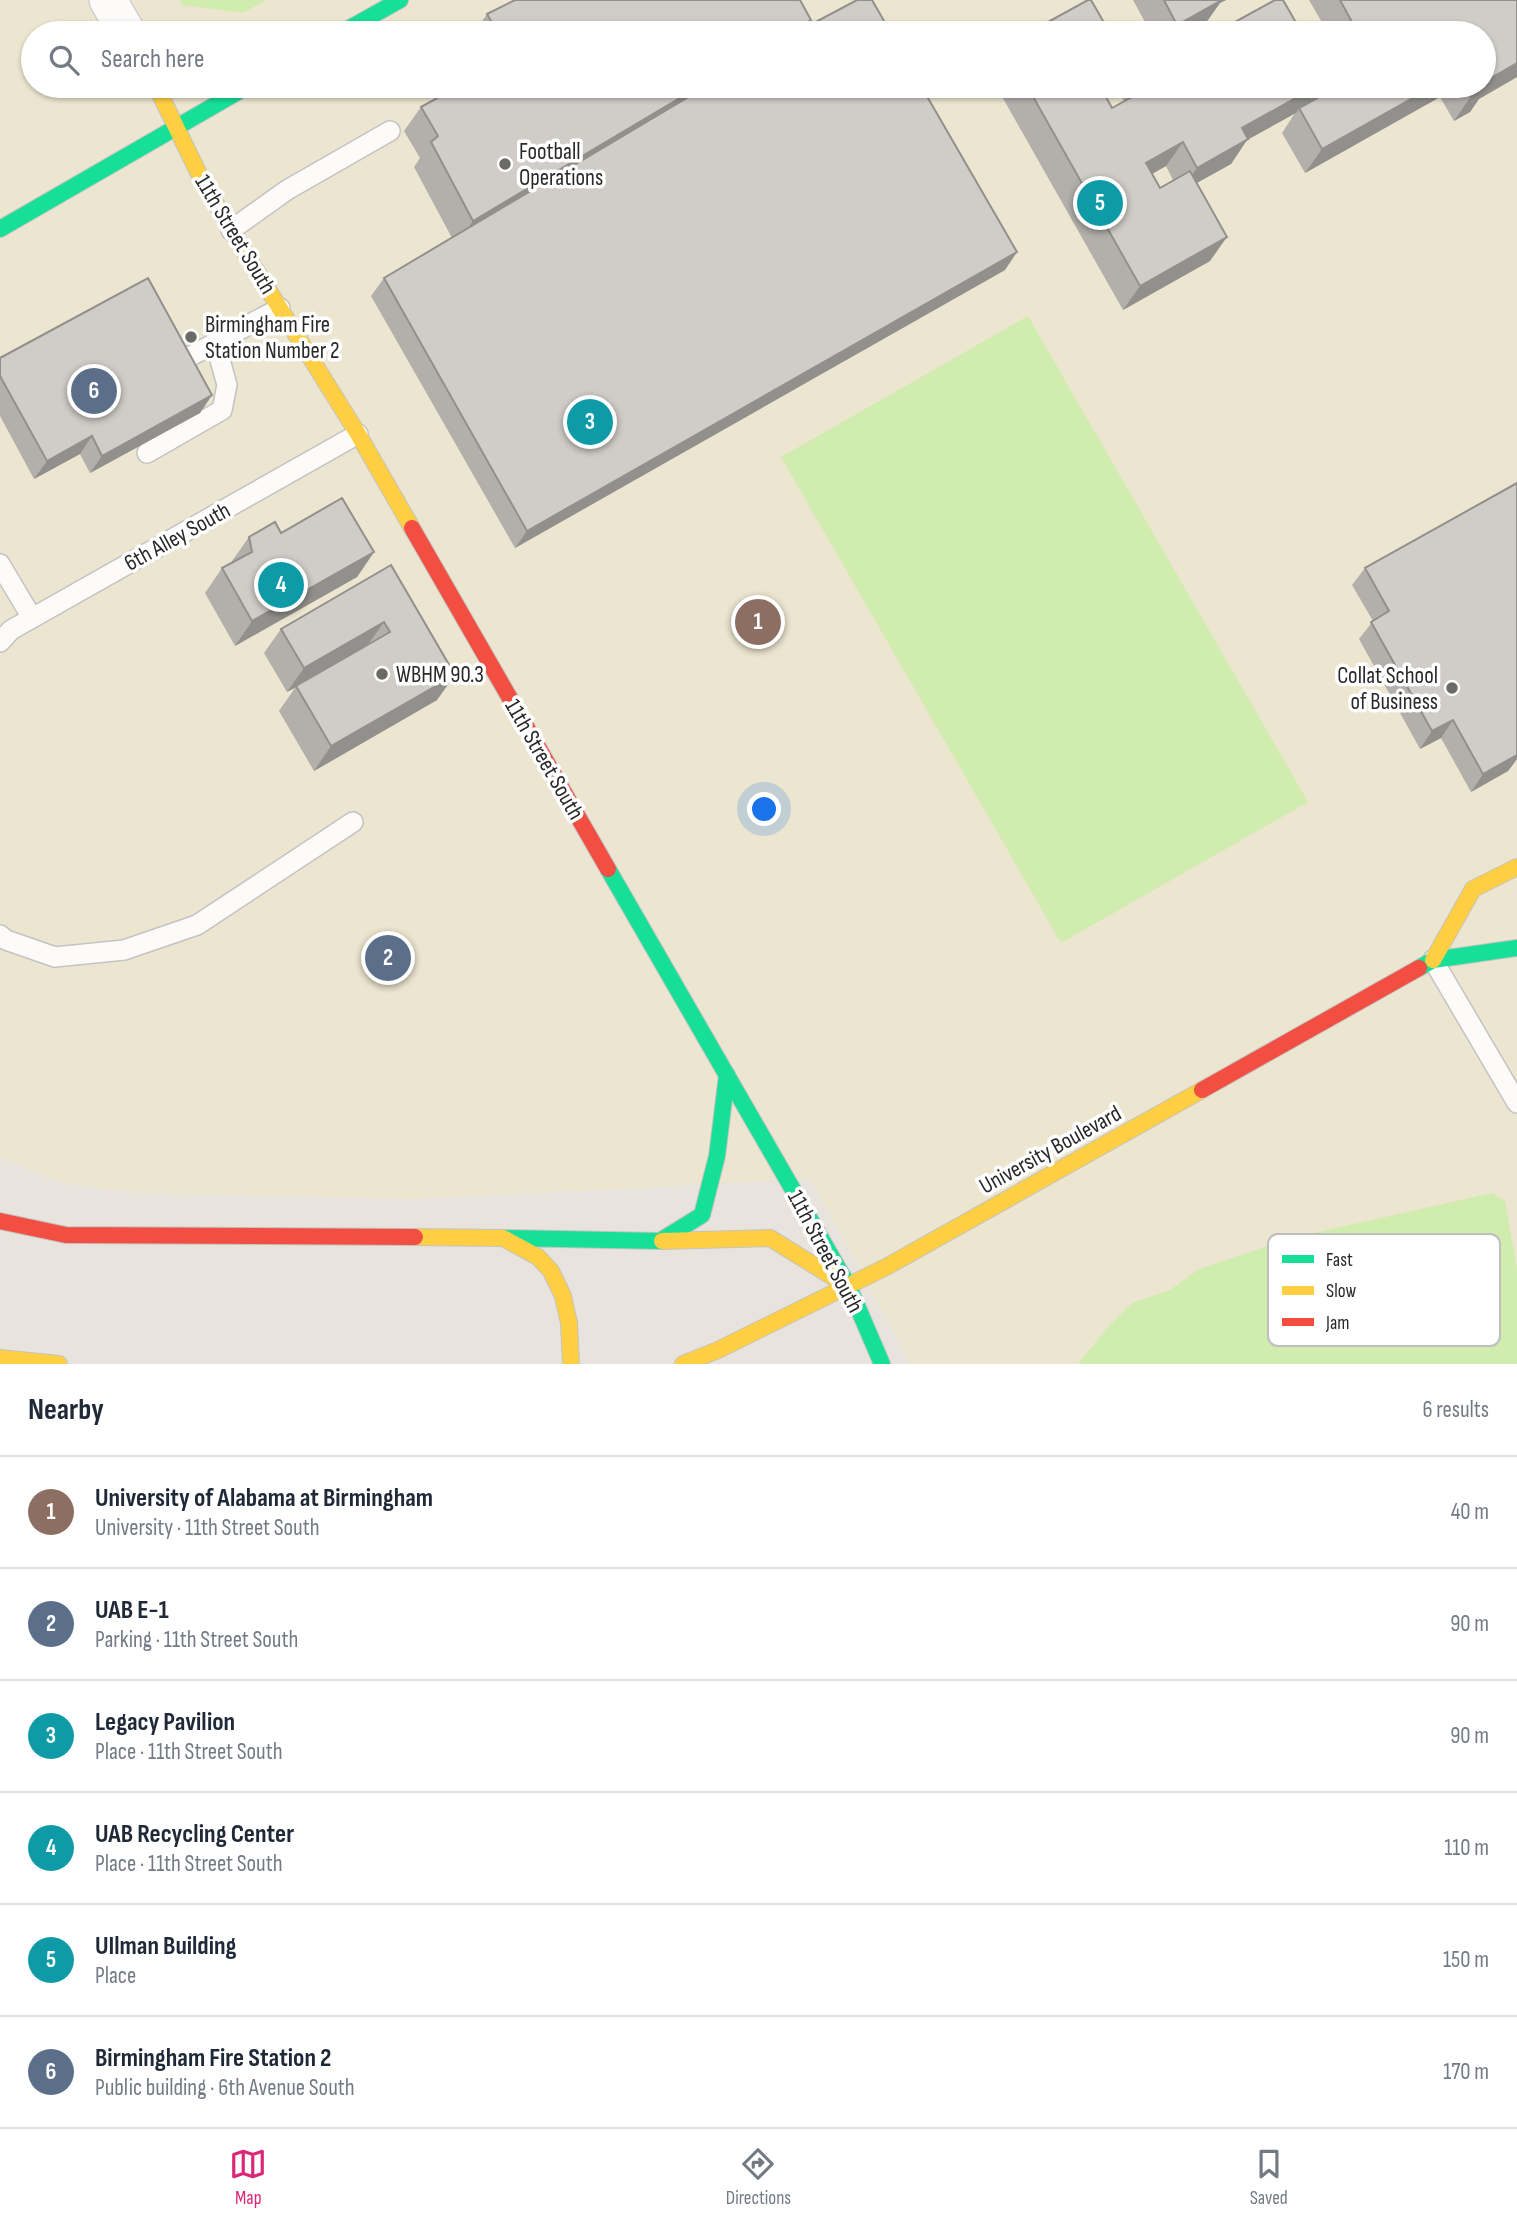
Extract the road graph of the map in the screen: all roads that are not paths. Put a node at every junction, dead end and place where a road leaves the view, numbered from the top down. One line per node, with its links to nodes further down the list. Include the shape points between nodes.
1 (108, 0): 3 (street)
2 (400, 0): 4 (main road)
3 (120, 21)
4 (362, 21)
5 (162, 98): 7 (main road, 11th Street South)
6 (226, 98): 7 (main road)
7 (176, 125): 9 (main road); 10 (main road, 11th Street South)
8 (390, 131): 10 (lane)
9 (0, 229)
10 (230, 230): 11 (main road, 11th Street South)
11 (280, 307): 12 (lane); 14 (main road, 11th Street South)
12 (215, 342): 13 (lane); 15 (lane, via 228,385 222,410)
13 (174, 365)
14 (358, 434): 17 (lane, 6th Alley South); 24 (main road, 11th Street South)
15 (147, 453)
16 (0, 564): 17 (lane)
17 (32, 618): 18 (lane, 6th Alley South)
18 (0, 642)
19 (353, 822): 21 (lane, via 197,925 124,950 55,957)
20 (1517, 867): 23 (main road, via 1473,889)
21 (0, 935)
22 (1517, 948): 23 (main road, University Boulevard)
23 (1433, 960): 25 (lane); 29 (main road, University Boulevard)
24 (727, 1075): 28 (main road, via 717,1156 702,1216); 29 (main road, 11th Street South)
25 (1517, 1103)
26 (0, 1221): 27 (main road, via 66,1235)
27 (503, 1238): 28 (main road); 32 (main road, via 541,1260 559,1285 567,1312)
28 (660, 1241): 29 (main road, via 769,1238)
29 (849, 1287): 33 (main road, University Boulevard); 34 (main road, 11th Street South)
30 (0, 1358): 31 (main road)
31 (59, 1364)
32 (571, 1364)
33 (683, 1364)
34 (882, 1364)

